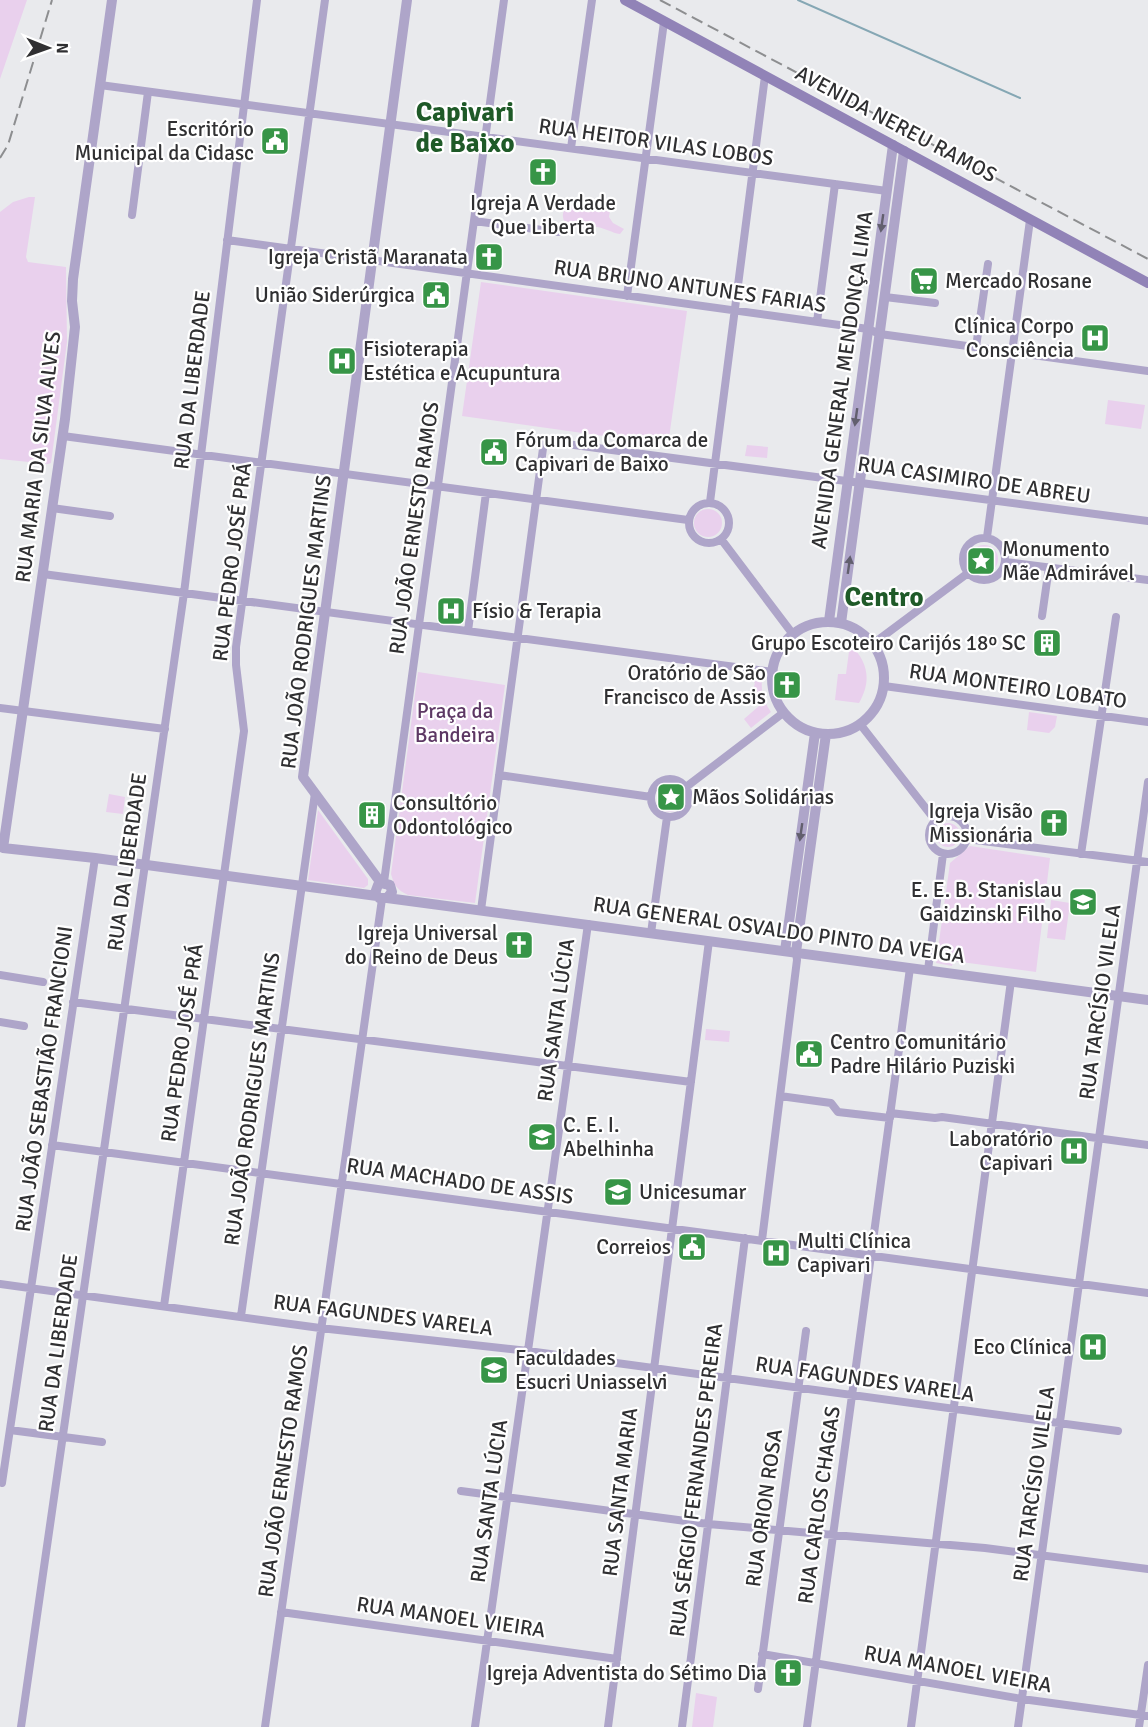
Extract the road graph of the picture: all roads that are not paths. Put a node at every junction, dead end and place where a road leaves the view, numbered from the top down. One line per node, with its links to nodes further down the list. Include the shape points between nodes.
1 (112, 0): 10 (street, RUA MARIA DA SILVA ALVES)
2 (256, 0): 12 (street, RUA DA LIBERDADE)
3 (325, 0): 13 (street, RUA PEDRO JOSÉ PRÁ)
4 (407, 0): 14 (street, RUA JOÃO RODRIGUES MARTINS)
5 (504, 0): 15 (street, RUA JOÃO ERNESTO RAMOS)
6 (592, 0): 17 (street)
7 (625, 0): 8 (main road, AVENIDA NEREU RAMOS)
8 (664, 22): 9 (main road, AVENIDA NEREU RAMOS); 19 (street)
9 (765, 76): 16 (main road, AVENIDA NEREU RAMOS); 20 (street)
10 (100, 85): 11 (street, RUA HEITOR VILAS LOBOS); 43 (street, RUA MARIA DA SILVA ALVES, via 73,279 74,337)
11 (148, 92): 12 (street, RUA HEITOR VILAS LOBOS); 23 (street)
12 (244, 105): 13 (street, RUA HEITOR VILAS LOBOS); 27 (street, RUA DA LIBERDADE)
13 (310, 113): 14 (street, RUA HEITOR VILAS LOBOS); 28 (street, RUA PEDRO JOSÉ PRÁ)
14 (390, 124): 15 (street, RUA HEITOR VILAS LOBOS); 29 (street, RUA JOÃO RODRIGUES MARTINS)
15 (485, 137): 17 (street, RUA HEITOR VILAS LOBOS); 24 (street, RUA JOÃO ERNESTO RAMOS)
16 (893, 145): 18 (main road, AVENIDA NEREU RAMOS); 22 (street, AVENIDA GENERAL MENDONÇA LIMA)
17 (571, 148): 19 (street, RUA HEITOR VILAS LOBOS)
18 (904, 151): 25 (main road, AVENIDA NEREU RAMOS); 34 (street, AVENIDA GENERAL MENDONÇA LIMA)
19 (646, 158): 20 (street, RUA HEITOR VILAS LOBOS); 33 (street)
20 (753, 173): 21 (street, RUA HEITOR VILAS LOBOS); 36 (street)
21 (835, 184): 22 (street, RUA HEITOR VILAS LOBOS); 37 (street)
22 (887, 191): 38 (street, AVENIDA GENERAL MENDONÇA LIMA, one-way to 38)
23 (132, 215)
24 (474, 220): 26 (street); 31 (street, RUA JOÃO ERNESTO RAMOS)
25 (1030, 220): 32 (main road, AVENIDA NEREU RAMOS); 41 (street)
26 (558, 232)
27 (227, 240): 28 (street, RUA BRUNO ANTUNES FARIAS); 44 (street, RUA DA LIBERDADE)
28 (291, 249): 29 (street, RUA BRUNO ANTUNES FARIAS); 45 (street, RUA PEDRO JOSÉ PRÁ)
29 (372, 261): 31 (street, RUA BRUNO ANTUNES FARIAS); 47 (street, RUA JOÃO RODRIGUES MARTINS)
30 (988, 264): 40 (street)
31 (466, 274): 33 (street, RUA BRUNO ANTUNES FARIAS); 50 (street, RUA JOÃO ERNESTO RAMOS)
32 (1148, 283)
33 (627, 296): 36 (street, RUA BRUNO ANTUNES FARIAS)
34 (885, 297): 35 (street); 39 (street, AVENIDA GENERAL MENDONÇA LIMA)
35 (935, 303)
36 (735, 310): 37 (street, RUA BRUNO ANTUNES FARIAS); 46 (street)
37 (817, 322): 38 (street, RUA BRUNO ANTUNES FARIAS)
38 (868, 329): 39 (street, RUA BRUNO ANTUNES FARIAS); 48 (street, AVENIDA GENERAL MENDONÇA LIMA, one-way to 48)
39 (880, 334): 40 (street, RUA BRUNO ANTUNES FARIAS); 49 (street, AVENIDA GENERAL MENDONÇA LIMA)
40 (976, 347): 41 (street, RUA BRUNO ANTUNES FARIAS)
41 (1012, 352): 42 (street, RUA BRUNO ANTUNES FARIAS); 53 (street)
42 (1148, 371)
43 (63, 436): 44 (street); 55 (street, RUA MARIA DA SILVA ALVES)
44 (201, 454): 45 (street); 66 (street, RUA DA LIBERDADE)
45 (261, 462): 47 (street); 67 (street, RUA PEDRO JOSÉ PRÁ)
46 (715, 463): 48 (street, RUA CASIMIRO DE ABREU); 52 (street, RUA CASIMIRO DE ABREU, via 544,441); 54 (street)
47 (344, 473): 50 (street); 68 (street, RUA JOÃO RODRIGUES MARTINS)
48 (848, 481): 49 (street, RUA CASIMIRO DE ABREU); 71 (street, AVENIDA GENERAL MENDONÇA LIMA)
49 (860, 483): 53 (street, RUA CASIMIRO DE ABREU); 72 (street, AVENIDA GENERAL MENDONÇA LIMA, one-way to 49)
50 (438, 486): 51 (street); 73 (street, RUA JOÃO ERNESTO RAMOS)
51 (486, 492): 52 (street); 74 (street)
52 (537, 499): 57 (street); 76 (street)
53 (992, 500): 58 (street, RUA CASIMIRO DE ABREU); 59 (street)
54 (710, 502): 57 (street, via 694,508); 60 (street, via 722,507 729,519 728,531)
55 (52, 508): 56 (street); 64 (street, RUA MARIA DA SILVA ALVES)
56 (110, 516)
57 (688, 520): 60 (street, via 690,531 699,541 712,543)
58 (1148, 521)
59 (987, 537): 61 (street, via 1001,545); 63 (street, via 967,546 963,560)
60 (721, 539): 75 (street)
61 (1006, 562): 62 (street); 63 (street, via 1000,574 987,580)
62 (1049, 567): 65 (street); 69 (street)
63 (968, 573): 77 (street)
64 (43, 574): 66 (street); 81 (street, RUA MARIA DA SILVA ALVES)
65 (1148, 580)
66 (184, 593): 67 (street); 86 (street, RUA DA LIBERDADE)
67 (242, 601): 68 (street); 103 (street, RUA PEDRO JOSÉ PRÁ, via 235,657 244,731)
68 (325, 612): 73 (street); 91 (street, RUA JOÃO RODRIGUES MARTINS, via 303,777)
69 (1042, 616)
70 (1116, 616): 83 (street)
71 (829, 621): 72 (street); 75 (street)
72 (841, 623): 77 (street, via 853,626)
73 (419, 625): 74 (street); 105 (street, RUA JOÃO ERNESTO RAMOS)
74 (468, 631): 76 (street)
75 (792, 633): 78 (street, via 776,657)
76 (518, 638): 78 (street); 88 (street)
77 (874, 643): 79 (street, via 881,656)
78 (772, 672): 82 (street)
79 (884, 686): 83 (street, RUA MONTEIRO LOBATO); 85 (street, via 880,701)
80 (0, 708): 81 (street)
81 (23, 711): 86 (street); 96 (street, RUA MARIA DA SILVA ALVES)
82 (783, 713): 87 (street, via 798,725); 90 (street)
83 (1101, 716): 84 (street, RUA MONTEIRO LOBATO); 97 (street)
84 (1148, 722)
85 (861, 724): 87 (street, via 840,733); 94 (street)
86 (165, 729): 102 (street, RUA DA LIBERDADE)
87 (820, 734): 110 (street)
88 (499, 775): 92 (street); 106 (street)
89 (1148, 782): 100 (street, RUA TARCÍSIO VILELA)
90 (686, 787): 92 (street, via 676,780 665,780 655,786); 93 (street, via 686,809)
91 (315, 793): 104 (street, RUA JOÃO RODRIGUES MARTINS); 105 (street)
92 (651, 797): 93 (street, via 655,810)
93 (667, 818): 108 (street)
94 (935, 820): 95 (street, via 946,816 958,819 966,828); 98 (street, via 929,830 929,843)
95 (967, 840): 97 (street); 98 (street, via 960,850)
96 (1, 848): 99 (street, RUA GENERAL OSVALDO PINTO DA VEIGA)
97 (1081, 854): 100 (street)
98 (943, 855): 112 (street)
99 (94, 858): 102 (street, RUA GENERAL OSVALDO PINTO DA VEIGA); 118 (street, RUA JOÃO SEBASTIÃO FRANCIONI)
100 (1137, 861): 101 (street); 116 (street, RUA TARCÍSIO VILELA)
101 (1148, 862)
102 (145, 865): 103 (street, RUA GENERAL OSVALDO PINTO DA VEIGA); 119 (street, RUA DA LIBERDADE)
103 (224, 876): 104 (street, RUA GENERAL OSVALDO PINTO DA VEIGA); 120 (street, RUA PEDRO JOSÉ PRÁ)
104 (302, 886): 105 (street, RUA GENERAL OSVALDO PINTO DA VEIGA); 123 (street, RUA JOÃO RODRIGUES MARTINS)
105 (384, 891): 106 (street, RUA GENERAL OSVALDO PINTO DA VEIGA, via 404,900); 124 (street, RUA JOÃO ERNESTO RAMOS)
106 (481, 910): 107 (street, RUA GENERAL OSVALDO PINTO DA VEIGA)
107 (588, 924): 108 (street, RUA GENERAL OSVALDO PINTO DA VEIGA); 125 (street, RUA SANTA LÚCIA)
108 (651, 933): 109 (street, RUA GENERAL OSVALDO PINTO DA VEIGA)
109 (709, 941): 110 (street, RUA GENERAL OSVALDO PINTO DA VEIGA); 126 (street, RUA SANTA MARIA)
110 (790, 952): 111 (street, RUA GENERAL OSVALDO PINTO DA VEIGA); 127 (street, via 797,960)
111 (910, 968): 112 (street, RUA GENERAL OSVALDO PINTO DA VEIGA); 128 (street, RUA CARLOS CHAGAS)
112 (928, 970): 114 (street, RUA GENERAL OSVALDO PINTO DA VEIGA)
113 (0, 975): 115 (street)
114 (1011, 981): 116 (street, RUA GENERAL OSVALDO PINTO DA VEIGA); 129 (street)
115 (44, 982)
116 (1119, 996): 117 (street, RUA GENERAL OSVALDO PINTO DA VEIGA); 130 (street, RUA TARCÍSIO VILELA)
117 (1148, 999)
118 (73, 1002): 119 (street); 131 (street, RUA JOÃO SEBASTIÃO FRANCIONI)
119 (124, 1009): 120 (street); 133 (street, RUA DA LIBERDADE)
120 (204, 1019): 123 (street); 134 (street, RUA PEDRO JOSÉ PRÁ)
121 (0, 1022): 122 (street)
122 (24, 1026)
123 (282, 1029): 124 (street); 135 (street, RUA JOÃO RODRIGUES MARTINS)
124 (362, 1039): 125 (street); 136 (street, RUA JOÃO ERNESTO RAMOS)
125 (568, 1066): 126 (street); 137 (street, RUA SANTA LÚCIA)
126 (691, 1082): 138 (street, RUA SANTA MARIA)
127 (780, 1096): 128 (street, via 831,1103 838,1112); 140 (street)
128 (890, 1115): 129 (street); 141 (street, RUA CARLOS CHAGAS)
129 (992, 1124): 130 (street); 142 (street)
130 (1099, 1139): 132 (street); 143 (street, RUA TARCÍSIO VILELA)
131 (52, 1145): 133 (street, RUA MACHADO DE ASSIS); 145 (street, RUA JOÃO SEBASTIÃO FRANCIONI)
132 (1148, 1145)
133 (104, 1152): 134 (street, RUA MACHADO DE ASSIS); 147 (street, RUA DA LIBERDADE)
134 (184, 1162): 135 (street, RUA MACHADO DE ASSIS); 148 (street, RUA PEDRO JOSÉ PRÁ)
135 (261, 1173): 136 (street, RUA MACHADO DE ASSIS); 149 (street, RUA JOÃO RODRIGUES MARTINS)
136 (342, 1184): 137 (street, RUA MACHADO DE ASSIS); 150 (street, RUA JOÃO ERNESTO RAMOS)
137 (548, 1211): 138 (street, RUA MACHADO DE ASSIS); 152 (street, RUA SANTA LÚCIA)
138 (672, 1228): 139 (street, RUA MACHADO DE ASSIS); 153 (street, RUA SANTA MARIA)
139 (745, 1238): 140 (street, RUA MACHADO DE ASSIS); 154 (street, RUA SÉRGIO FERNANDES PEREIRA)
140 (762, 1240): 141 (street, RUA MACHADO DE ASSIS)
141 (871, 1255): 142 (street, RUA MACHADO DE ASSIS); 156 (street, RUA CARLOS CHAGAS)
142 (972, 1269): 143 (street, RUA MACHADO DE ASSIS); 157 (street)
143 (1080, 1283): 146 (street, RUA MACHADO DE ASSIS); 158 (street, RUA TARCÍSIO VILELA)
144 (0, 1284): 145 (street, RUA FAGUNDES VARELA)
145 (31, 1288): 147 (street, RUA FAGUNDES VARELA); 159 (street, RUA JOÃO SEBASTIÃO FRANCIONI)
146 (1148, 1293)
147 (84, 1294): 148 (street, RUA FAGUNDES VARELA); 161 (street, RUA DA LIBERDADE)
148 (164, 1306): 149 (street, RUA FAGUNDES VARELA)
149 (241, 1316): 150 (street, RUA FAGUNDES VARELA)
150 (320, 1328): 152 (street, RUA FAGUNDES VARELA); 173 (street, RUA JOÃO ERNESTO RAMOS)
151 (806, 1331): 155 (street, RUA ORION ROSA)
152 (528, 1351): 153 (street, RUA FAGUNDES VARELA); 165 (street, RUA SANTA LÚCIA)
153 (654, 1368): 154 (street, RUA FAGUNDES VARELA); 166 (street, RUA SANTA MARIA)
154 (727, 1378): 155 (street, RUA FAGUNDES VARELA); 167 (street, RUA SÉRGIO FERNANDES PEREIRA)
155 (798, 1388): 156 (street, RUA FAGUNDES VARELA); 168 (street, RUA ORION ROSA)
156 (852, 1395): 157 (street, RUA FAGUNDES VARELA); 169 (street, RUA CARLOS CHAGAS)
157 (954, 1409): 158 (street, RUA FAGUNDES VARELA); 170 (street)
158 (1060, 1423): 160 (street, RUA FAGUNDES VARELA); 171 (street, RUA TARCÍSIO VILELA)
159 (10, 1430): 161 (street); 163 (street, RUA JOÃO SEBASTIÃO FRANCIONI)
160 (1118, 1431)
161 (63, 1437): 162 (street); 183 (street, RUA DA LIBERDADE)
162 (102, 1442)
163 (2, 1483)
164 (461, 1491): 165 (street)
165 (508, 1497): 166 (street); 174 (street, RUA SANTA LÚCIA)
166 (635, 1515): 167 (street); 176 (street, RUA SANTA MARIA)
167 (708, 1524): 168 (street); 187 (street, RUA SÉRGIO FERNANDES PEREIRA)
168 (779, 1531): 169 (street); 175 (street, RUA ORION ROSA)
169 (833, 1535): 170 (street); 177 (street, RUA CARLOS CHAGAS)
170 (936, 1544): 171 (street); 179 (street)
171 (1042, 1555): 172 (street); 181 (street, RUA TARCÍSIO VILELA)
172 (1148, 1569)
173 (281, 1612): 174 (street, RUA MANOEL VIEIRA); 184 (street, RUA JOÃO ERNESTO RAMOS)
174 (487, 1641): 176 (street, RUA MANOEL VIEIRA); 185 (street, RUA SANTA LÚCIA)
175 (762, 1654): 177 (street, RUA MANOEL VIEIRA); 180 (street, RUA ORION ROSA)
176 (616, 1659): 186 (street, RUA SANTA MARIA)
177 (816, 1662): 179 (street, RUA MANOEL VIEIRA); 188 (street, RUA CARLOS CHAGAS)
178 (1148, 1665): 182 (street)
179 (917, 1680): 181 (street, RUA MANOEL VIEIRA); 189 (street)
180 (758, 1689)
181 (1022, 1699): 182 (street, RUA MANOEL VIEIRA); 190 (street, RUA TARCÍSIO VILELA)
182 (1144, 1715): 191 (street)
183 (21, 1727)
184 (265, 1727)
185 (475, 1727)
186 (608, 1727)
187 (682, 1727)
188 (807, 1727)
189 (911, 1727)
190 (1018, 1727)
191 (1139, 1727)

